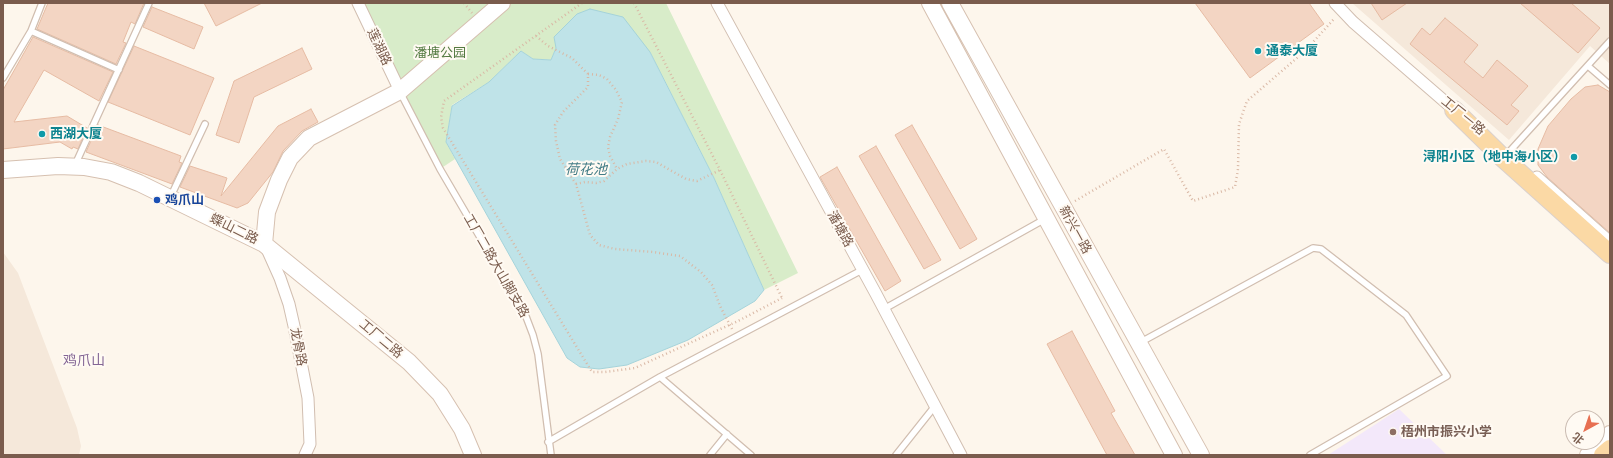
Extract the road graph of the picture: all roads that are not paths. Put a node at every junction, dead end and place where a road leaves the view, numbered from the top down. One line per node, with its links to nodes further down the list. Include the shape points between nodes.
1 (42, 3): 9 (lane)
2 (149, 3): 12 (lane)
3 (358, 3): 15 (street, 莲湖路)
4 (502, 3): 15 (main road, 蝶山二路)
5 (717, 3): 26 (street, 潘塘路)
6 (930, 3): 22 (main road, 新兴一路)
7 (950, 3): 28 (main road, 新兴一路)
8 (1339, 7): 16 (street, 工厂一路)
9 (31, 31): 12 (lane); 13 (lane)
10 (1610, 41): 11 (lane)
11 (1588, 66): 14 (lane); 18 (lane)
12 (118, 70): 19 (lane)
13 (3, 78)
14 (1610, 85)
15 (400, 91): 24 (main road, 蝶山二路, via 309,138 290,158 267,212); 33 (lane, 工厂二路大山脚支路, via 440,169 525,314 538,354)
16 (1454, 110): 18 (street, 工厂一路); 25 (main road, via 1503,158)
17 (205, 124): 21 (lane)
18 (1509, 152): 23 (street, 工厂一路)
19 (74, 167): 20 (main road, 蝶山二路); 21 (main road, 蝶山二路, via 111,172)
20 (3, 170)
21 (170, 198): 24 (main road, 蝶山二路)
22 (1047, 218): 27 (lane); 42 (main road, 新兴一路)
23 (1610, 242)
24 (264, 244): 35 (street, 龙骨路, via 280,278 294,326 308,398 310,444); 36 (main road, 工厂二路, via 409,362 440,394 462,429)
25 (1610, 254)
26 (862, 270): 27 (street, 潘塘路); 29 (lane)
27 (884, 309): 30 (street, 潘塘路)
28 (1138, 343): 43 (main road, 新兴一路); 44 (lane, via 1313,248 1321,249 1406,315 1448,376)
29 (660, 377): 31 (lane); 33 (lane)
30 (935, 406): 40 (lane); 41 (street, 潘塘路)
31 (728, 434): 38 (lane); 39 (lane)
32 (1610, 434): 45 (main road)
33 (548, 442): 37 (lane, 工厂二路大山脚支路)
34 (1610, 449): 46 (main road)
35 (305, 455)
36 (473, 455)
37 (551, 455)
38 (710, 455)
39 (751, 455)
40 (896, 455)
41 (961, 455)
42 (1174, 455)
43 (1201, 455)
44 (1310, 455)
45 (1588, 455)
46 (1604, 455)

